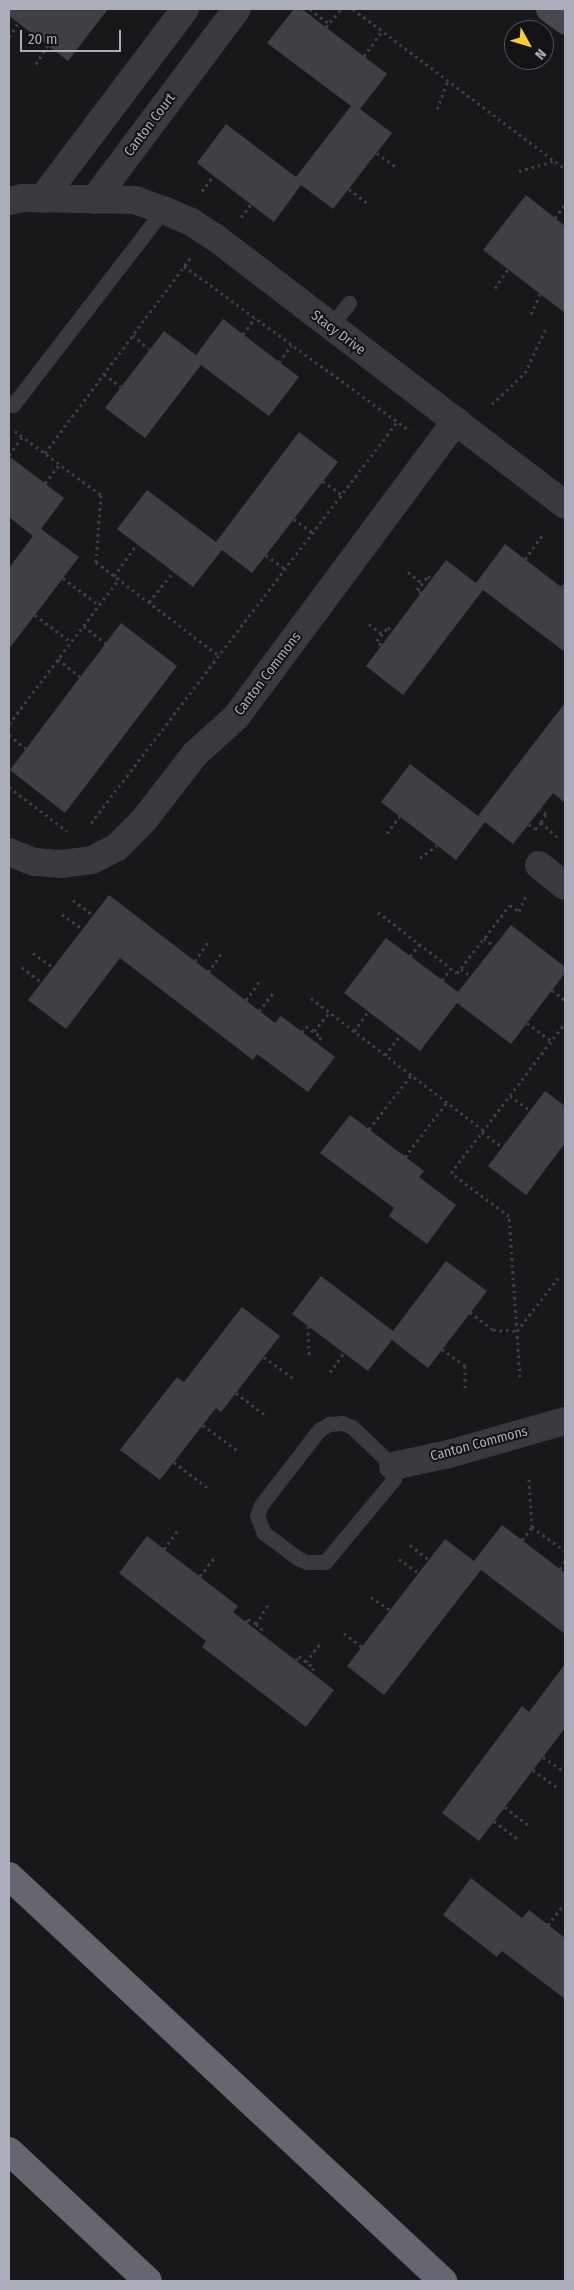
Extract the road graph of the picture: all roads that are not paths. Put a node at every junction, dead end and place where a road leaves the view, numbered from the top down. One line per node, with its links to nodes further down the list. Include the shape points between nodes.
1 (185, 9): 5 (street)
2 (237, 9): 6 (street, Canton Court)
3 (550, 9): 4 (main road)
4 (565, 20)
5 (42, 198): 6 (street); 7 (street)
6 (94, 200): 8 (street, Stacy Drive, via 135,200)
7 (9, 201)
8 (163, 210): 10 (street, Stacy Drive, via 216,238); 11 (lane, via 13,406)
9 (349, 303): 10 (lane)
10 (330, 327): 12 (street, Stacy Drive)
11 (9, 402)
12 (456, 422): 13 (street, Stacy Drive); 14 (street, Canton Commons, via 236,717 195,754 144,820 117,847 92,860 61,864 34,862)
13 (565, 505)
14 (9, 852)
15 (539, 865): 16 (street)
16 (565, 886)
17 (565, 1421): 18 (street, Canton Commons, via 449,1454)
18 (393, 1466): 18 (lane, via 394,1479 325,1562 299,1559 259,1526 257,1516 261,1505 319,1430 329,1424 342,1423 352,1427)
19 (9, 1876): 22 (highway)
20 (9, 2151): 21 (highway)
21 (148, 2281)
22 (443, 2281)

